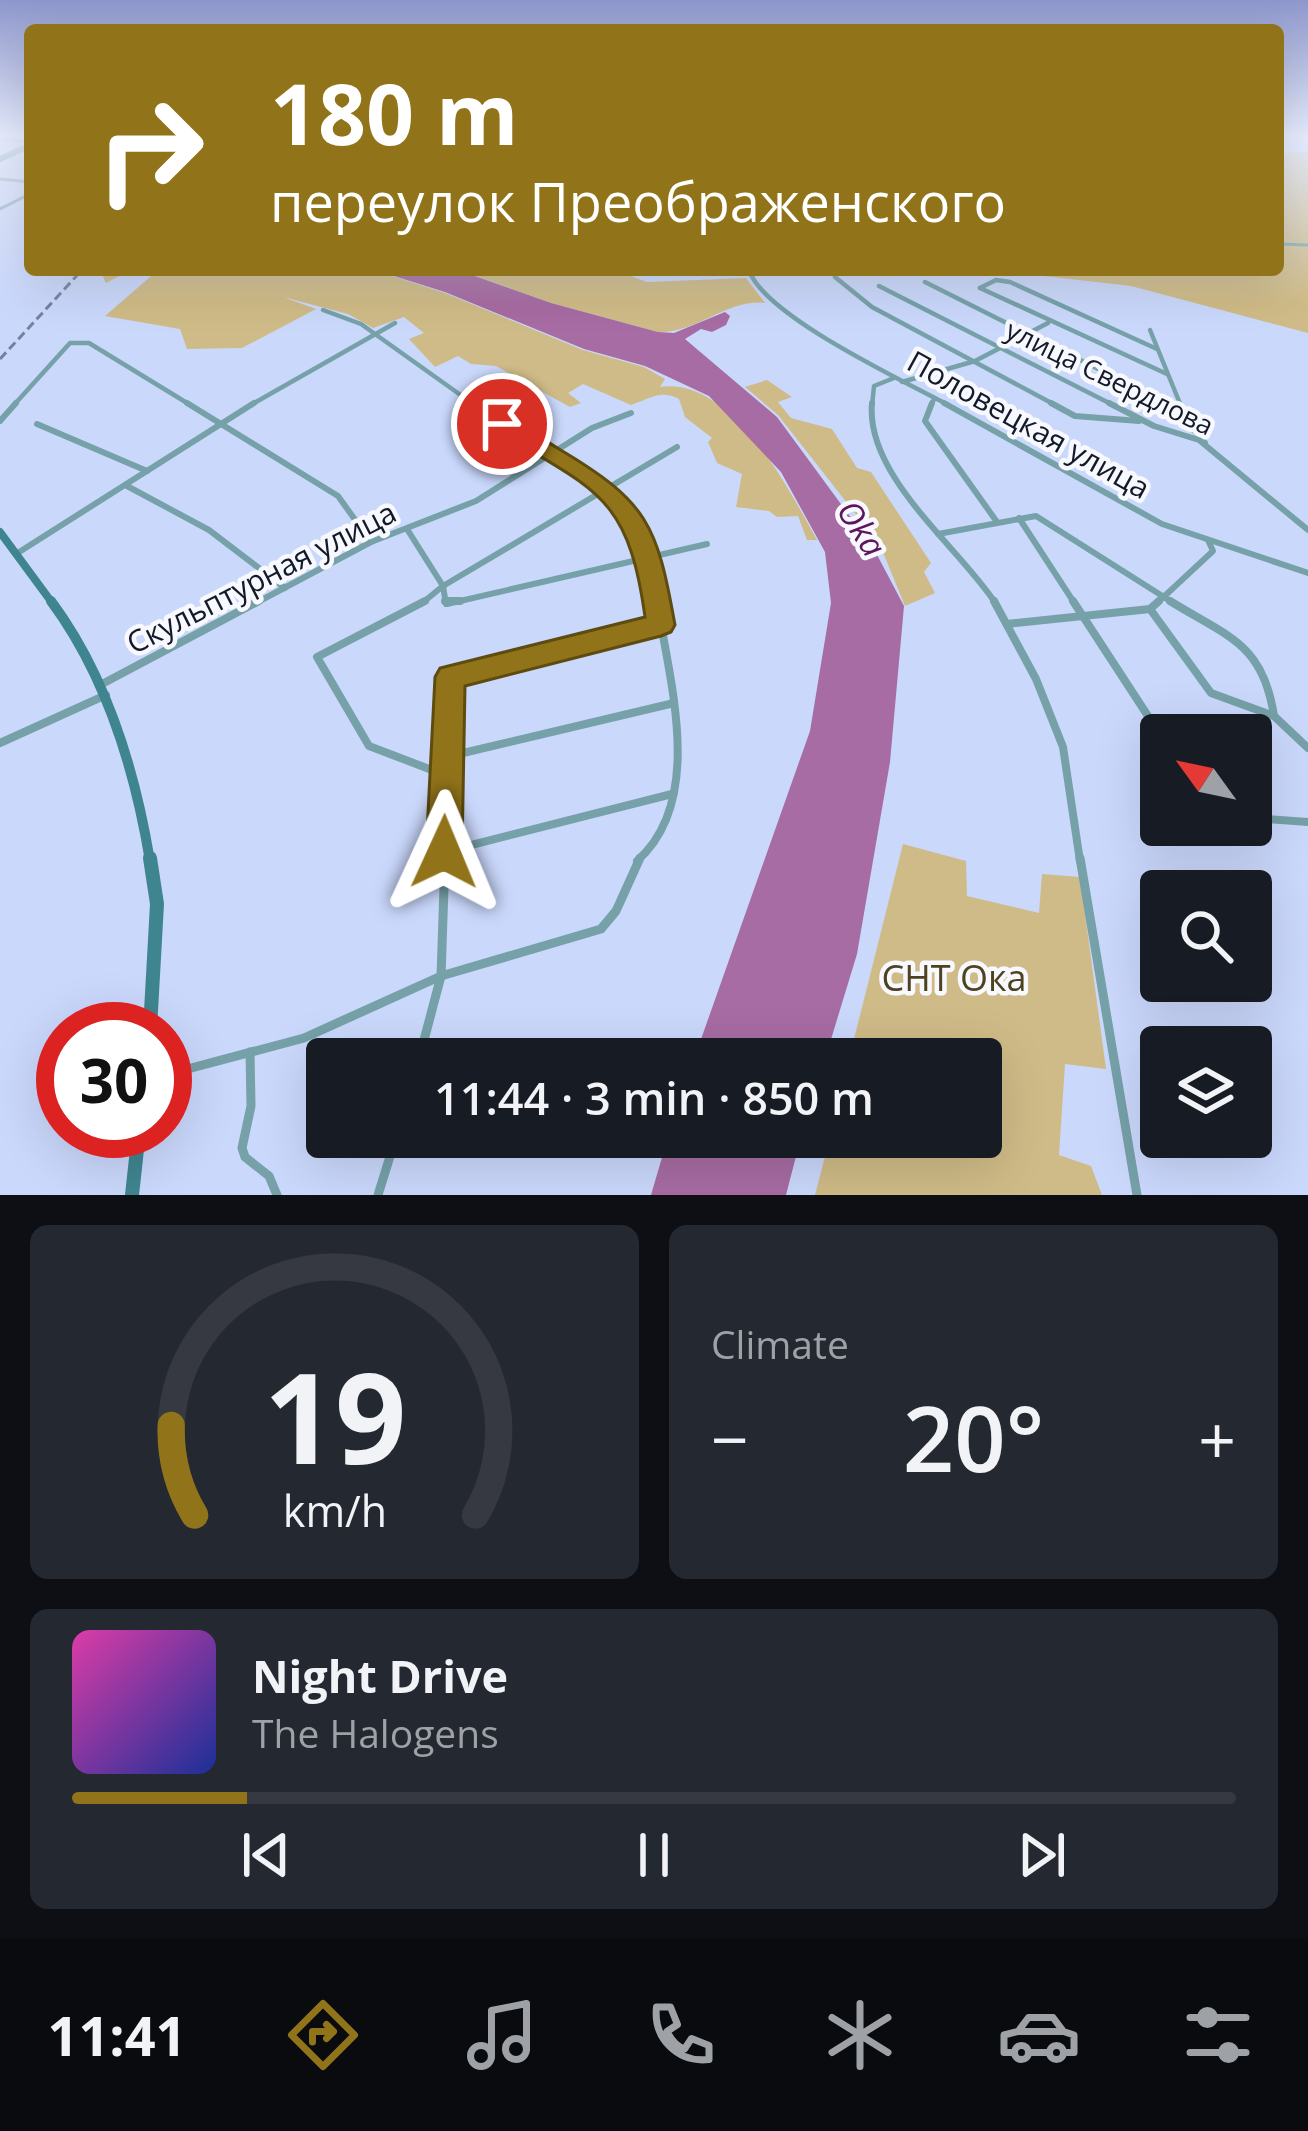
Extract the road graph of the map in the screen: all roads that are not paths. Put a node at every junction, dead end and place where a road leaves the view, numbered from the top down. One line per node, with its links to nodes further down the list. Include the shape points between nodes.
1 (752, 276): 15 (street, Половецкая улица, via 792,318)
2 (835, 277): 13 (street, via 872,307)
3 (925, 282): 10 (street)
4 (879, 286): 11 (street, улица Свердлова)
5 (323, 310): 9 (street)
6 (1049, 322): 10 (street); 12 (street, via 980,288 1010,282); 14 (street)
7 (395, 323): 9 (street)
8 (1150, 330): 12 (street)
9 (377, 335): 22 (street); 25 (street)
10 (1027, 335): 11 (street); 17 (street)
11 (1002, 348): 13 (street); 20 (street, улица Свердлова)
12 (1157, 349): 14 (street)
13 (975, 361): 15 (street); 20 (street, via 1082,419)
14 (1167, 374): 17 (street)
15 (898, 380): 16 (street, Половецкая улица); 34 (street, via 874,386 872,428)
16 (934, 399): 30 (street, via 925,421); 35 (street, Половецкая улица, via 1162,524)
17 (1182, 411): 23 (street)
18 (631, 412): 25 (street, Скульптурная улица)
19 (0, 421): 22 (street, via 70,343 89,343)
20 (1143, 421): 23 (street, улица Свердлова)
21 (37, 424): 26 (street)
22 (220, 424): 26 (street); 36 (street, via 338,496)
23 (1206, 446): 32 (street, улица Свердлова)
24 (677, 448): 28 (street)
25 (551, 456): 28 (street); 31 (street, Скульптурная улица)
26 (147, 471): 27 (street)
27 (123, 486): 38 (street); 42 (street, via 161,499)
28 (609, 490): 39 (street); 41 (street)
29 (1019, 518): 30 (street); 43 (street, via 1036,516); 45 (street)
30 (997, 522): 34 (street)
31 (407, 530): 36 (street, Скульптурная улица); 41 (street)
32 (1308, 530)
33 (0, 532): 38 (main road)
34 (938, 534): 46 (street)
35 (1208, 538): 40 (street, Половецкая улица); 43 (street, via 1213,551)
36 (371, 542): 42 (street, Скульптурная улица)
37 (707, 544): 39 (street)
38 (16, 554): 48 (main road, via 83,644)
39 (650, 558): 41 (street, via 446,604); 47 (street)
40 (1308, 573)
41 (443, 586): 55 (street, via 317,658 369,746)
42 (285, 588): 48 (street, Скульптурная улица)
43 (1166, 598): 44 (street); 51 (street, via 1253,653)
44 (1150, 609): 45 (street); 51 (street, via 1211,693)
45 (1084, 618): 46 (street); 50 (street)
46 (1006, 624): 70 (street, via 1069,767)
47 (661, 625): 49 (street); 54 (street, via 450,677)
48 (104, 689): 52 (street, Скульптурная улица); 61 (main road, via 158,904)
49 (674, 703): 54 (street); 56 (street, via 680,744)
50 (1147, 714)
51 (1274, 716): 53 (street)
52 (0, 743)
53 (1308, 748)
54 (446, 757): 55 (street)
55 (445, 775): 59 (street)
56 (672, 794): 59 (street); 60 (street, via 654,846 636,862 601,929)
57 (1272, 819): 58 (street)
58 (1308, 822)
59 (444, 852): 60 (street)
60 (441, 976): 62 (street); 63 (street, via 304,1038)
61 (152, 1002)
62 (425, 1038)
63 (250, 1052): 64 (street); 68 (street, via 242,1148)
64 (192, 1068)
65 (136, 1158): 67 (main road)
66 (389, 1158): 69 (street)
67 (133, 1195)
68 (277, 1195)
69 (378, 1195)
70 (1137, 1195)

